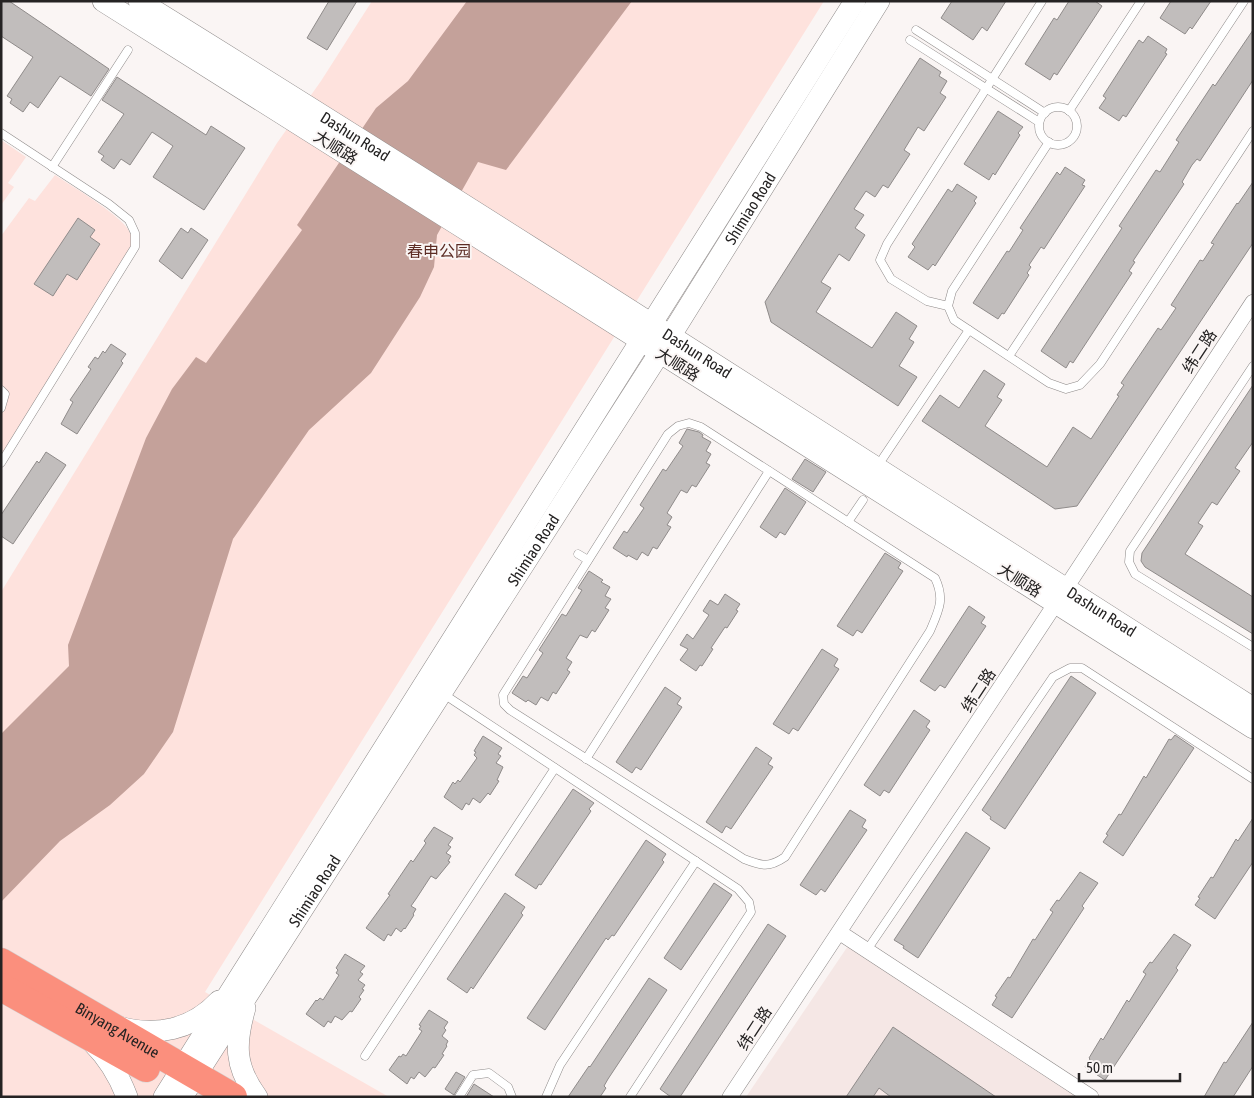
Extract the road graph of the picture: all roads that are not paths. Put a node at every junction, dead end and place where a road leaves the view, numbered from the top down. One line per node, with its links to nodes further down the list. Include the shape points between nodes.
1 (102, 1): 21 (street, 大顺路)
2 (139, 1): 21 (street, Dashun Road, via 467,207)
3 (855, 1): 21 (street, Shimiao Road)
4 (879, 1): 22 (street, Shimiao Road)
5 (1042, 1): 19 (lane, via 887,244 880,260 891,279 927,301)
6 (1141, 1): 11 (lane)
7 (1244, 1): 23 (lane)
8 (916, 30): 12 (lane)
9 (910, 40): 13 (lane)
10 (128, 50): 17 (lane)
11 (1069, 111): 12 (lane, via 1058,107); 16 (lane, via 1076,121 1073,137 1059,145)
12 (1045, 113): 13 (lane)
13 (1039, 122): 16 (lane, via 1040,131)
14 (1253, 131): 23 (lane, via 1100,364 1080,385 1066,389 1050,383)
15 (1, 133): 17 (lane)
16 (1049, 142): 19 (lane, via 952,291)
17 (52, 167): 28 (lane, via 129,220 135,233 135,247)
18 (1253, 302): 34 (street, 纬二路)
19 (948, 306): 20 (lane, via 954,320)
20 (968, 330): 23 (lane); 27 (lane)
21 (648, 332): 22 (street, Dashun Road); 34 (street, 大顺路); 46 (street, Shimiao Road)
22 (672, 335): 34 (street, Dashun Road); 46 (street, Shimiao Road)
23 (1008, 356)
24 (1253, 366): 35 (lane, via 1130,551 1135,574)
25 (1, 390): 26 (lane, via 5,394)
26 (1, 408)
27 (883, 458)
28 (1, 463)
29 (769, 471): 31 (lane); 33 (lane, via 701,428 689,423 678,426 668,434); 39 (lane)
30 (863, 500): 31 (lane)
31 (848, 522): 39 (lane, via 935,578 941,590 938,611 930,631 785,857 774,864 760,865 744,859)
32 (578, 554): 33 (lane)
33 (588, 560): 39 (lane, via 503,695 504,704 510,710)
34 (1061, 596): 37 (street, Dashun Road); 38 (street, 大顺路); 57 (street, 纬二路)
35 (1253, 648)
36 (448, 698): 40 (lane)
37 (1249, 703)
38 (1253, 728)
39 (586, 759)
40 (555, 768): 42 (lane); 48 (lane)
41 (1253, 779): 44 (lane, via 1082,668 1070,668 1053,677)
42 (696, 861): 55 (lane, via 560,1065); 56 (lane, via 738,889 749,902 751,912)
43 (846, 936): 44 (street)
44 (867, 950): 58 (street)
45 (5, 972): 47 (highway, Binyang Avenue)
46 (247, 981): 47 (street, via 209,1012 182,1026 157,1032); 49 (street, Shimiao Road); 52 (street, via 237,1055 248,1085)
47 (86, 1023): 49 (highway, Binyang Avenue); 50 (street, via 120,1078)
48 (365, 1056)
49 (183, 1087): 51 (highway, Binyang Avenue)
50 (127, 1097)
51 (234, 1097)
52 (257, 1097)
53 (459, 1097): 54 (lane, via 473,1074 489,1073 508,1087)
54 (512, 1097)
55 (546, 1097)
56 (630, 1097)
57 (730, 1097)
58 (1091, 1097)

